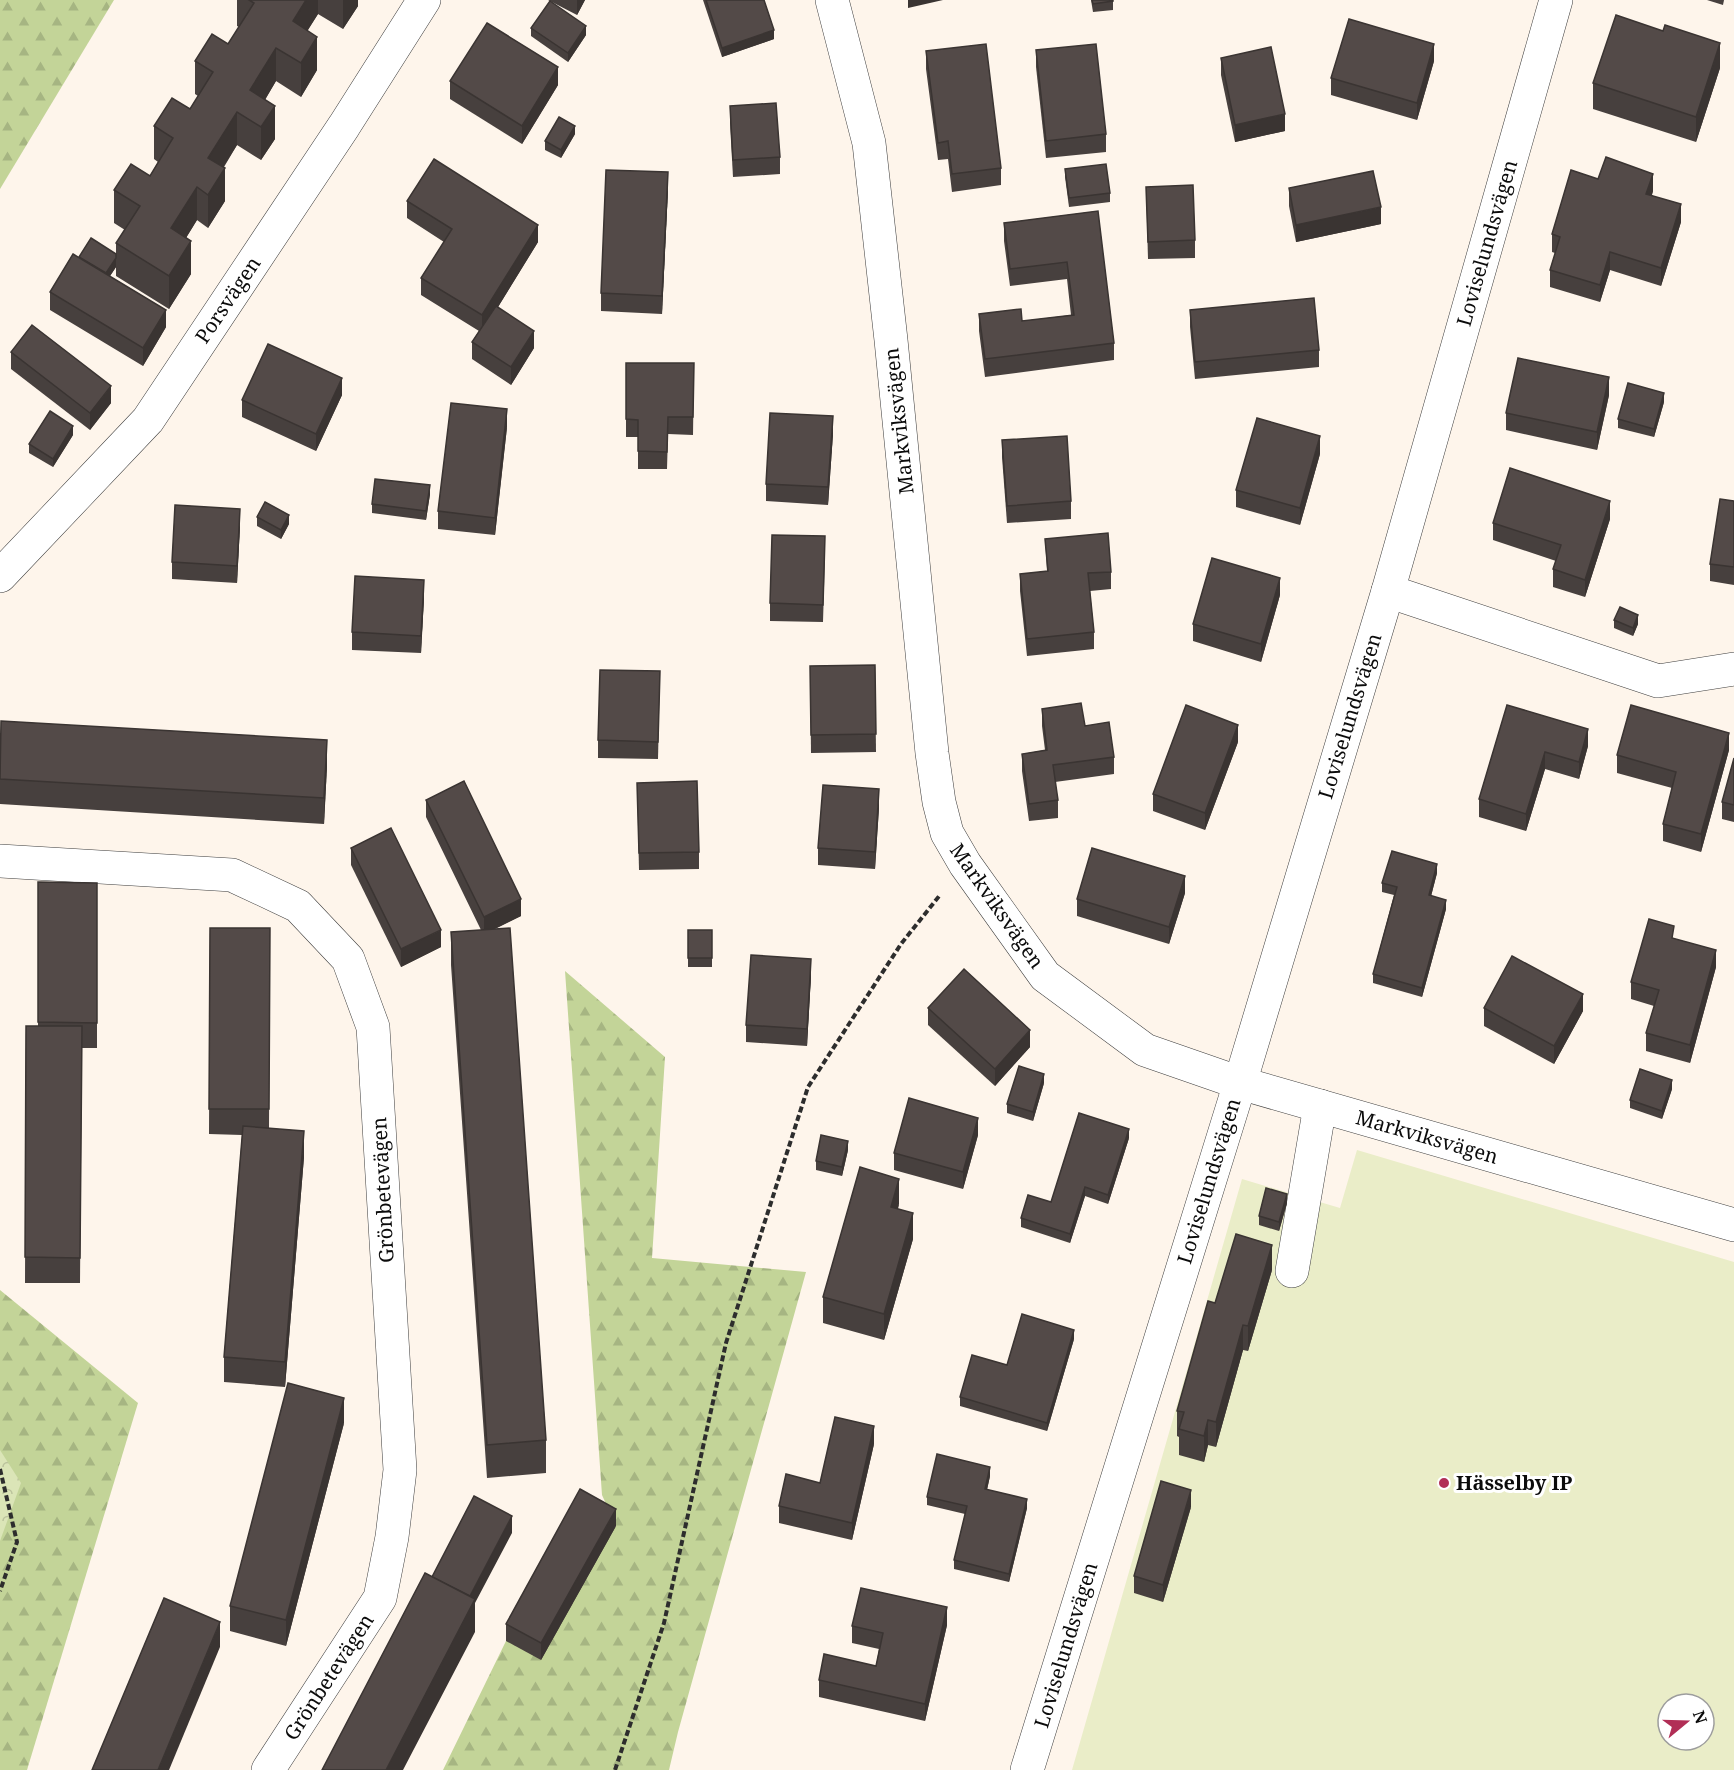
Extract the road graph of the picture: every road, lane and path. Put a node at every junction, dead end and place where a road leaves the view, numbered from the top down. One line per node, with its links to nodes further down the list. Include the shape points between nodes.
1 (424, 0): 4 (street, Porsvägen, via 148,420)
2 (832, 0): 8 (street, Markviksvägen, via 869,143 939,802 947,833)
3 (1556, 0): 5 (street, Loviselundsvägen)
4 (0, 576)
5 (1388, 591): 6 (street, via 1658,681); 9 (street, Loviselundsvägen)
6 (1734, 669)
7 (0, 861): 15 (street, Grönbetevägen, via 232,875 298,906 348,958 373,1027 400,1470 392,1537 380,1598)
8 (965, 864): 9 (street, Markviksvägen, via 1045,976 1145,1050); 16 (path, via 902,944 808,1087 726,1343 664,1623)
9 (1240, 1083): 10 (street, Markviksvägen); 17 (street, Loviselundsvägen)
10 (1320, 1106): 11 (street, Markviksvägen); 12 (street)
11 (1734, 1226)
12 (1292, 1271)
13 (0, 1469): 14 (path, via 17,1542)
14 (0, 1591)
15 (268, 1770)
16 (615, 1770)
17 (1027, 1770)

